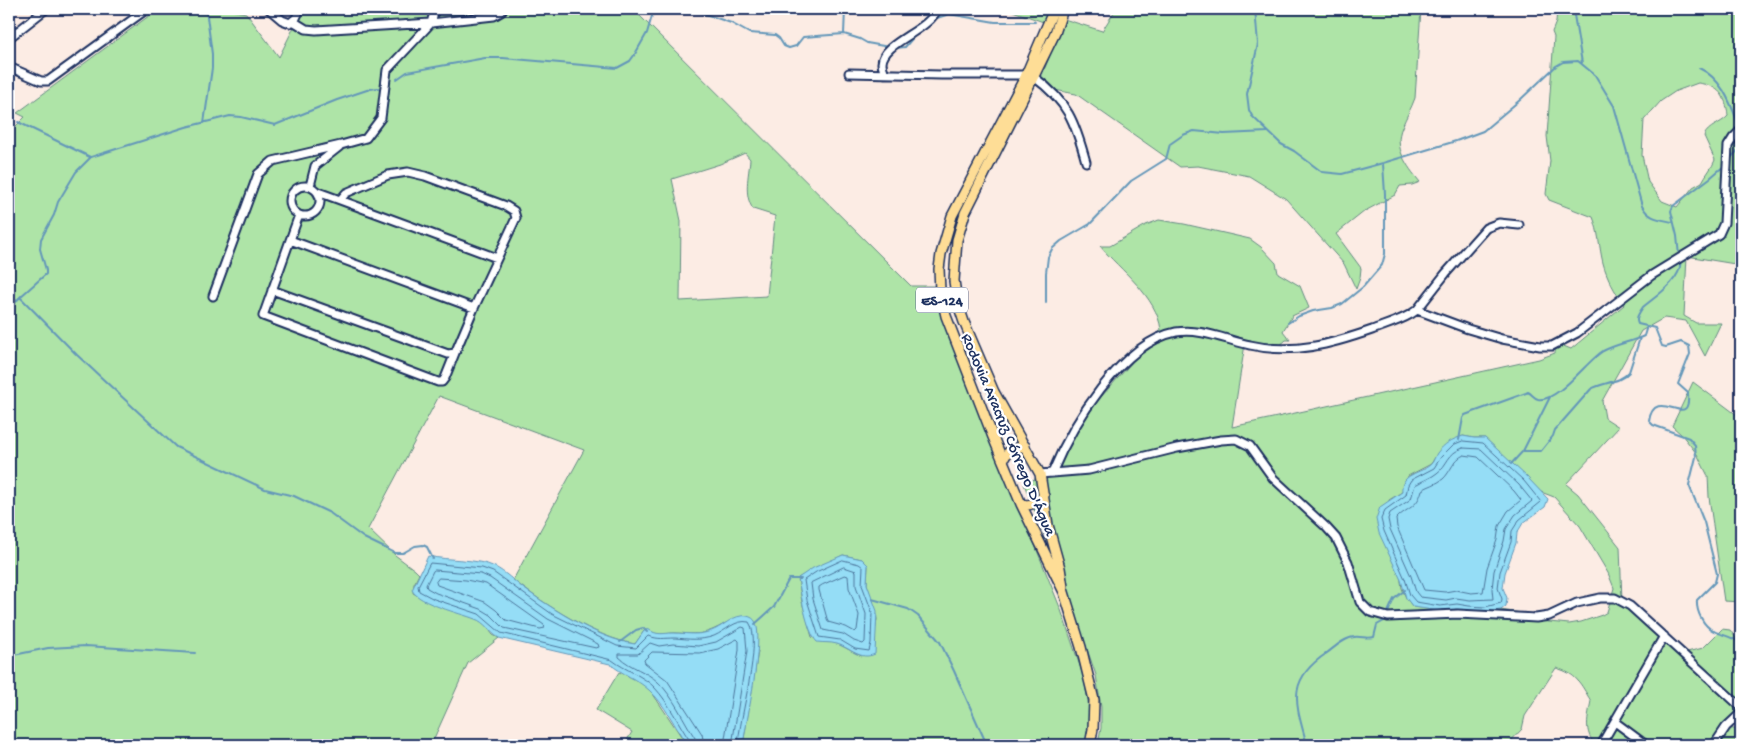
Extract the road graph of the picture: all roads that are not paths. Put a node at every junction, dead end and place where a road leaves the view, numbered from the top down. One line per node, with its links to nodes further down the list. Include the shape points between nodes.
1 (46, 9): 12 (street)
2 (147, 9): 13 (street, via 51,80 41,80)
3 (269, 9): 10 (street, via 282,20)
4 (300, 9): 10 (street)
5 (435, 9): 11 (street)
6 (503, 9): 11 (street, via 494,16)
7 (938, 9): 15 (street, via 926,24 884,56)
8 (1054, 9): 16 (main road, Rodovia Aracruz Córrego D'Água / ES-124)
9 (1063, 9): 16 (main road, Rodovia Aracruz Córrego D'Água / ES-124, via 1054,33)
10 (293, 21): 11 (street, via 306,30)
11 (431, 23): 18 (street, via 387,70 381,118 366,138)
12 (9, 38)
13 (9, 67)
14 (849, 73): 15 (street)
15 (885, 74): 16 (street)
16 (1030, 76): 19 (street, via 1055,94 1070,115); 32 (main road, Rodovia Aracruz Córrego D'Água / ES-124, via 965,213 957,240 954,268 955,291 964,322 994,392); 33 (main road, Rodovia Aracruz Córrego D'Água / ES-124, via 952,216 939,269 946,316)
17 (1741, 130): 30 (street, via 1728,146 1724,223 1719,234 1652,275 1577,333 1552,346 1532,345 1484,334)
18 (341, 145): 20 (street, via 315,166); 28 (street, via 273,161 258,174)
19 (1086, 162)
20 (310, 186): 21 (street); 23 (street, via 296,188 290,195 290,205)
21 (318, 192): 22 (street); 23 (street, via 320,202 317,210 309,216)
22 (340, 200): 26 (street); 26 (street, via 346,193 388,175 408,172 425,176 514,211 516,218)
23 (299, 215): 25 (street)
24 (1519, 225): 30 (street, via 1499,223 1486,228)
25 (290, 240): 27 (street); 29 (street)
26 (497, 258): 29 (street)
27 (272, 290): 31 (street, via 440,352); 31 (street, via 262,316 438,382 446,378)
28 (213, 296)
29 (474, 308): 31 (street)
30 (1417, 310): 34 (street, via 1405,318 1336,342 1296,349 1268,348 1190,331 1157,339 1135,354 1108,380 1076,426)
31 (455, 352)
32 (1026, 446): 33 (main road, via 1008,451); 35 (main road, Rodovia Aracruz Córrego D'Água / ES-124)
33 (1003, 461): 37 (main road, Rodovia Aracruz Córrego D'Água / ES-124)
34 (1052, 473): 35 (street); 39 (street, via 1102,468 1155,453 1222,440 1240,441 1250,446 1273,478 1336,538 1348,562 1360,602 1370,612 1388,617 1458,614 1542,618 1577,603 1610,598 1630,606)
35 (1040, 474): 36 (main road, Rodovia Aracruz Córrego D'Água / ES-124)
36 (1044, 496): 37 (main road, via 1034,504); 38 (main road, Rodovia Aracruz Córrego D'Água / ES-124)
37 (1021, 504): 38 (main road, Rodovia Aracruz Córrego D'Água / ES-124)
38 (1064, 592): 43 (main road, Rodovia Aracruz Córrego D'Água / ES-124, via 1094,700)
39 (1664, 636): 40 (street); 42 (street)
40 (1741, 707)
41 (1741, 713): 46 (street)
42 (1615, 722): 44 (street); 45 (street)
43 (1090, 745)
44 (1601, 745)
45 (1646, 745)
46 (1714, 745)

